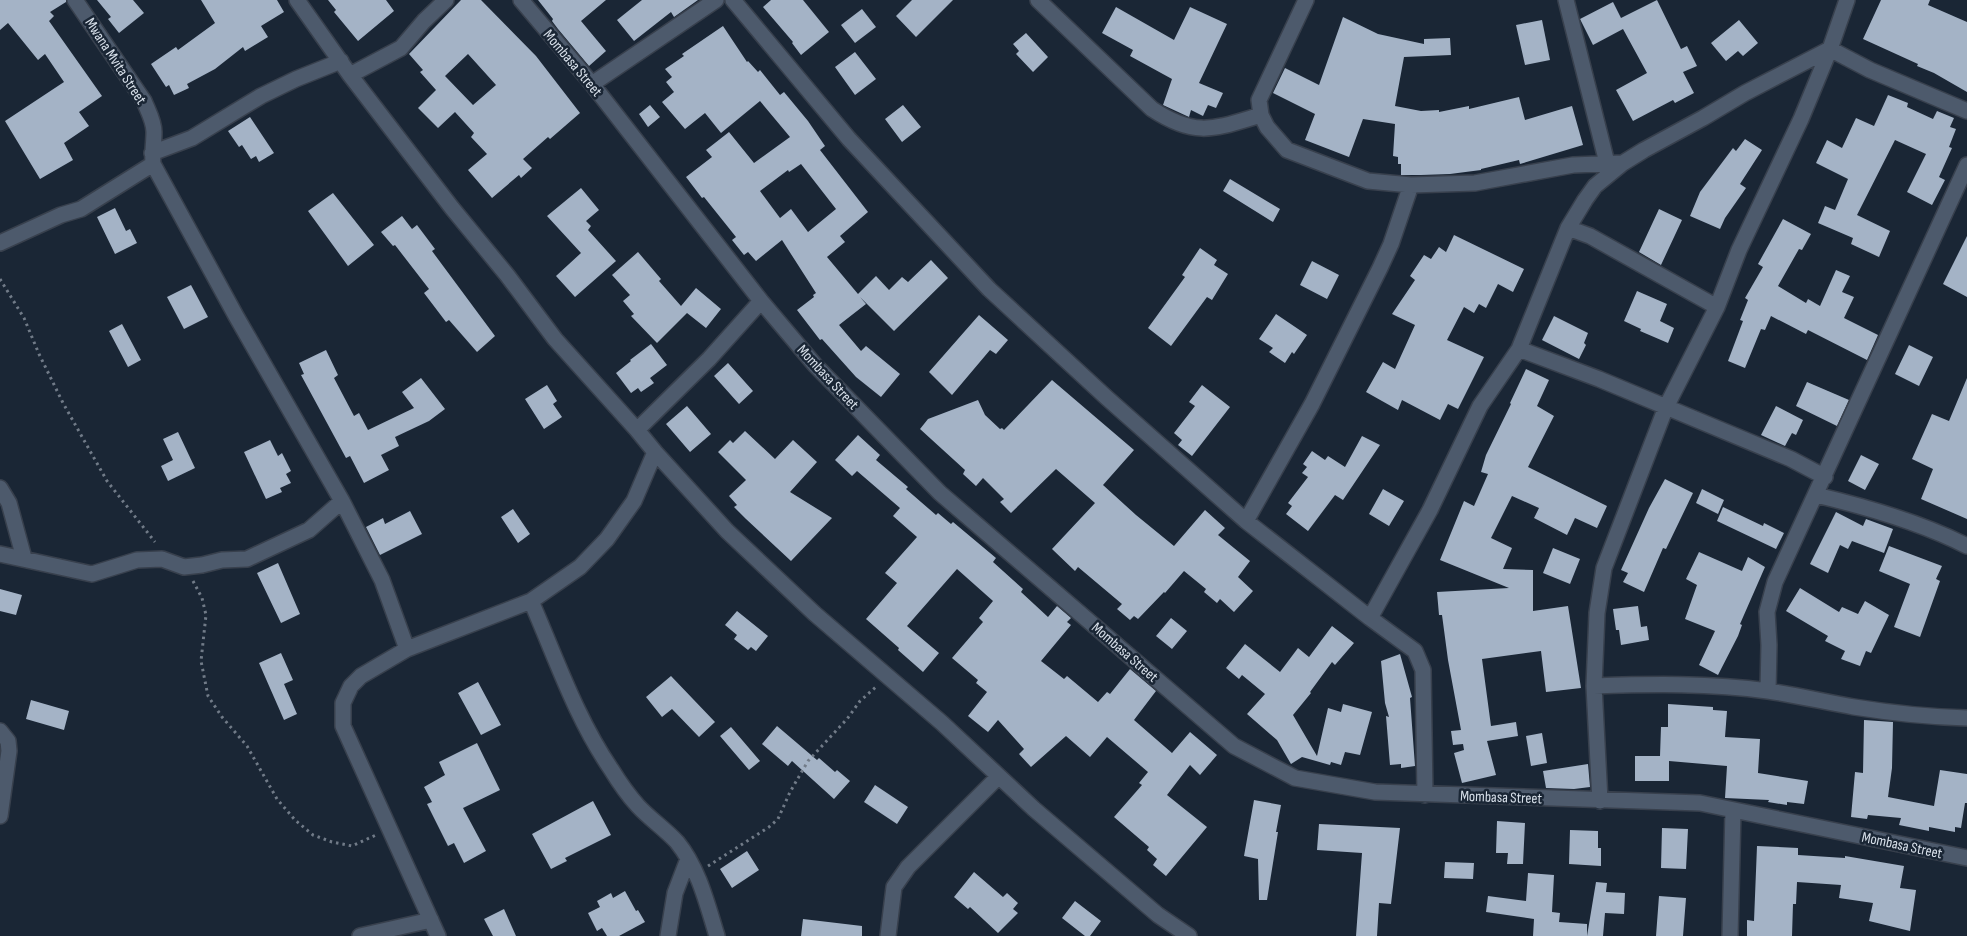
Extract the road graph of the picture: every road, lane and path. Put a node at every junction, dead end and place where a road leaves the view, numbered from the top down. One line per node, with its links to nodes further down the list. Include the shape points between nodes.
1 (75, 0): 17 (street, Mwana Mvita Street, via 144,101 152,119)
2 (297, 0): 12 (street)
3 (446, 0): 13 (street, via 401,48)
4 (521, 0): 14 (street, Mombasa Street)
5 (716, 0): 14 (street)
6 (733, 0): 35 (street, via 848,139 989,289)
7 (1038, 0): 16 (street, via 1152,109 1169,120 1193,129 1214,128)
8 (1306, 0): 16 (street, via 1259,100)
9 (1566, 0): 18 (street)
10 (1846, 0): 11 (street)
11 (1830, 49): 15 (street, via 1870,70); 19 (street); 26 (street, via 1739,250)
12 (341, 61): 13 (street); 17 (street, via 278,87)
13 (350, 74): 29 (street, via 555,339)
14 (592, 84): 25 (street, Mombasa Street)
15 (1967, 111)
16 (1261, 115): 21 (street, via 1287,150 1368,181)
17 (153, 159): 23 (street, via 81,209); 34 (street, via 236,316)
18 (1607, 163): 19 (street); 21 (street, via 1573,165 1475,183)
19 (1623, 163): 22 (street, via 1595,186)
20 (1967, 165): 31 (street)
21 (1411, 185): 35 (street, via 1380,268 1312,404)
22 (1568, 228): 26 (street, via 1590,236); 27 (street)
23 (0, 243)
24 (0, 279): 39 (path, via 24,318 63,403 107,481 138,522)
25 (761, 301): 29 (street, via 709,359); 49 (street, Mombasa Street, via 815,366 940,493 1234,746 1295,778 1375,792)
26 (1717, 307): 28 (street)
27 (1519, 349): 28 (street); 41 (street, via 1480,406 1430,510)
28 (1666, 407): 31 (street, via 1791,459); 44 (street, via 1604,568 1597,613)
29 (637, 430): 30 (street)
30 (655, 452): 40 (street, via 634,502 607,539 580,567); 43 (street, via 728,531 815,614)
31 (1825, 477): 33 (street)
32 (0, 488): 38 (street, via 9,503)
33 (1816, 495): 36 (street, via 1881,512); 45 (street, via 1775,582 1767,612)
34 (342, 501): 39 (street, via 309,530 247,559 202,565); 42 (street, via 382,580)
35 (1246, 521): 41 (street)
36 (1967, 546)
37 (0, 554): 38 (street)
38 (24, 558): 39 (street, via 92,574 137,560 162,559)
39 (178, 564): 53 (path, via 202,598 206,615 201,661 208,696 247,746 277,799 295,820 313,834 332,842 352,846)
40 (531, 601): 42 (street); 55 (street, via 577,708 610,769 638,806 676,842)
41 (1370, 618): 49 (street, via 1415,650 1421,662)
42 (407, 649): 53 (street, via 360,676 343,703 343,726)
43 (888, 676): 48 (street); 56 (path, via 860,701 808,761 778,819)
44 (1594, 686): 45 (street, via 1672,683); 50 (street)
45 (1768, 691): 46 (street, via 1855,707)
46 (1967, 718)
47 (0, 731): 52 (street, via 8,741 9,752)
48 (998, 777): 62 (street, via 908,867 894,887); 63 (street, via 1158,914)
49 (1425, 795): 50 (street, Mombasa Street)
50 (1600, 801): 51 (street, Mombasa Street, via 1700,803)
51 (1734, 810): 54 (street, Mombasa Street); 64 (street)
52 (0, 816)
53 (389, 827): 57 (street)
54 (1967, 858)
55 (688, 859): 56 (street); 60 (street, via 675,893)
56 (696, 876): 61 (street)
57 (431, 920): 58 (street); 59 (street)
58 (360, 936)
59 (438, 936)
60 (668, 936)
61 (717, 936)
62 (888, 936)
63 (1189, 936)
64 (1730, 936)

